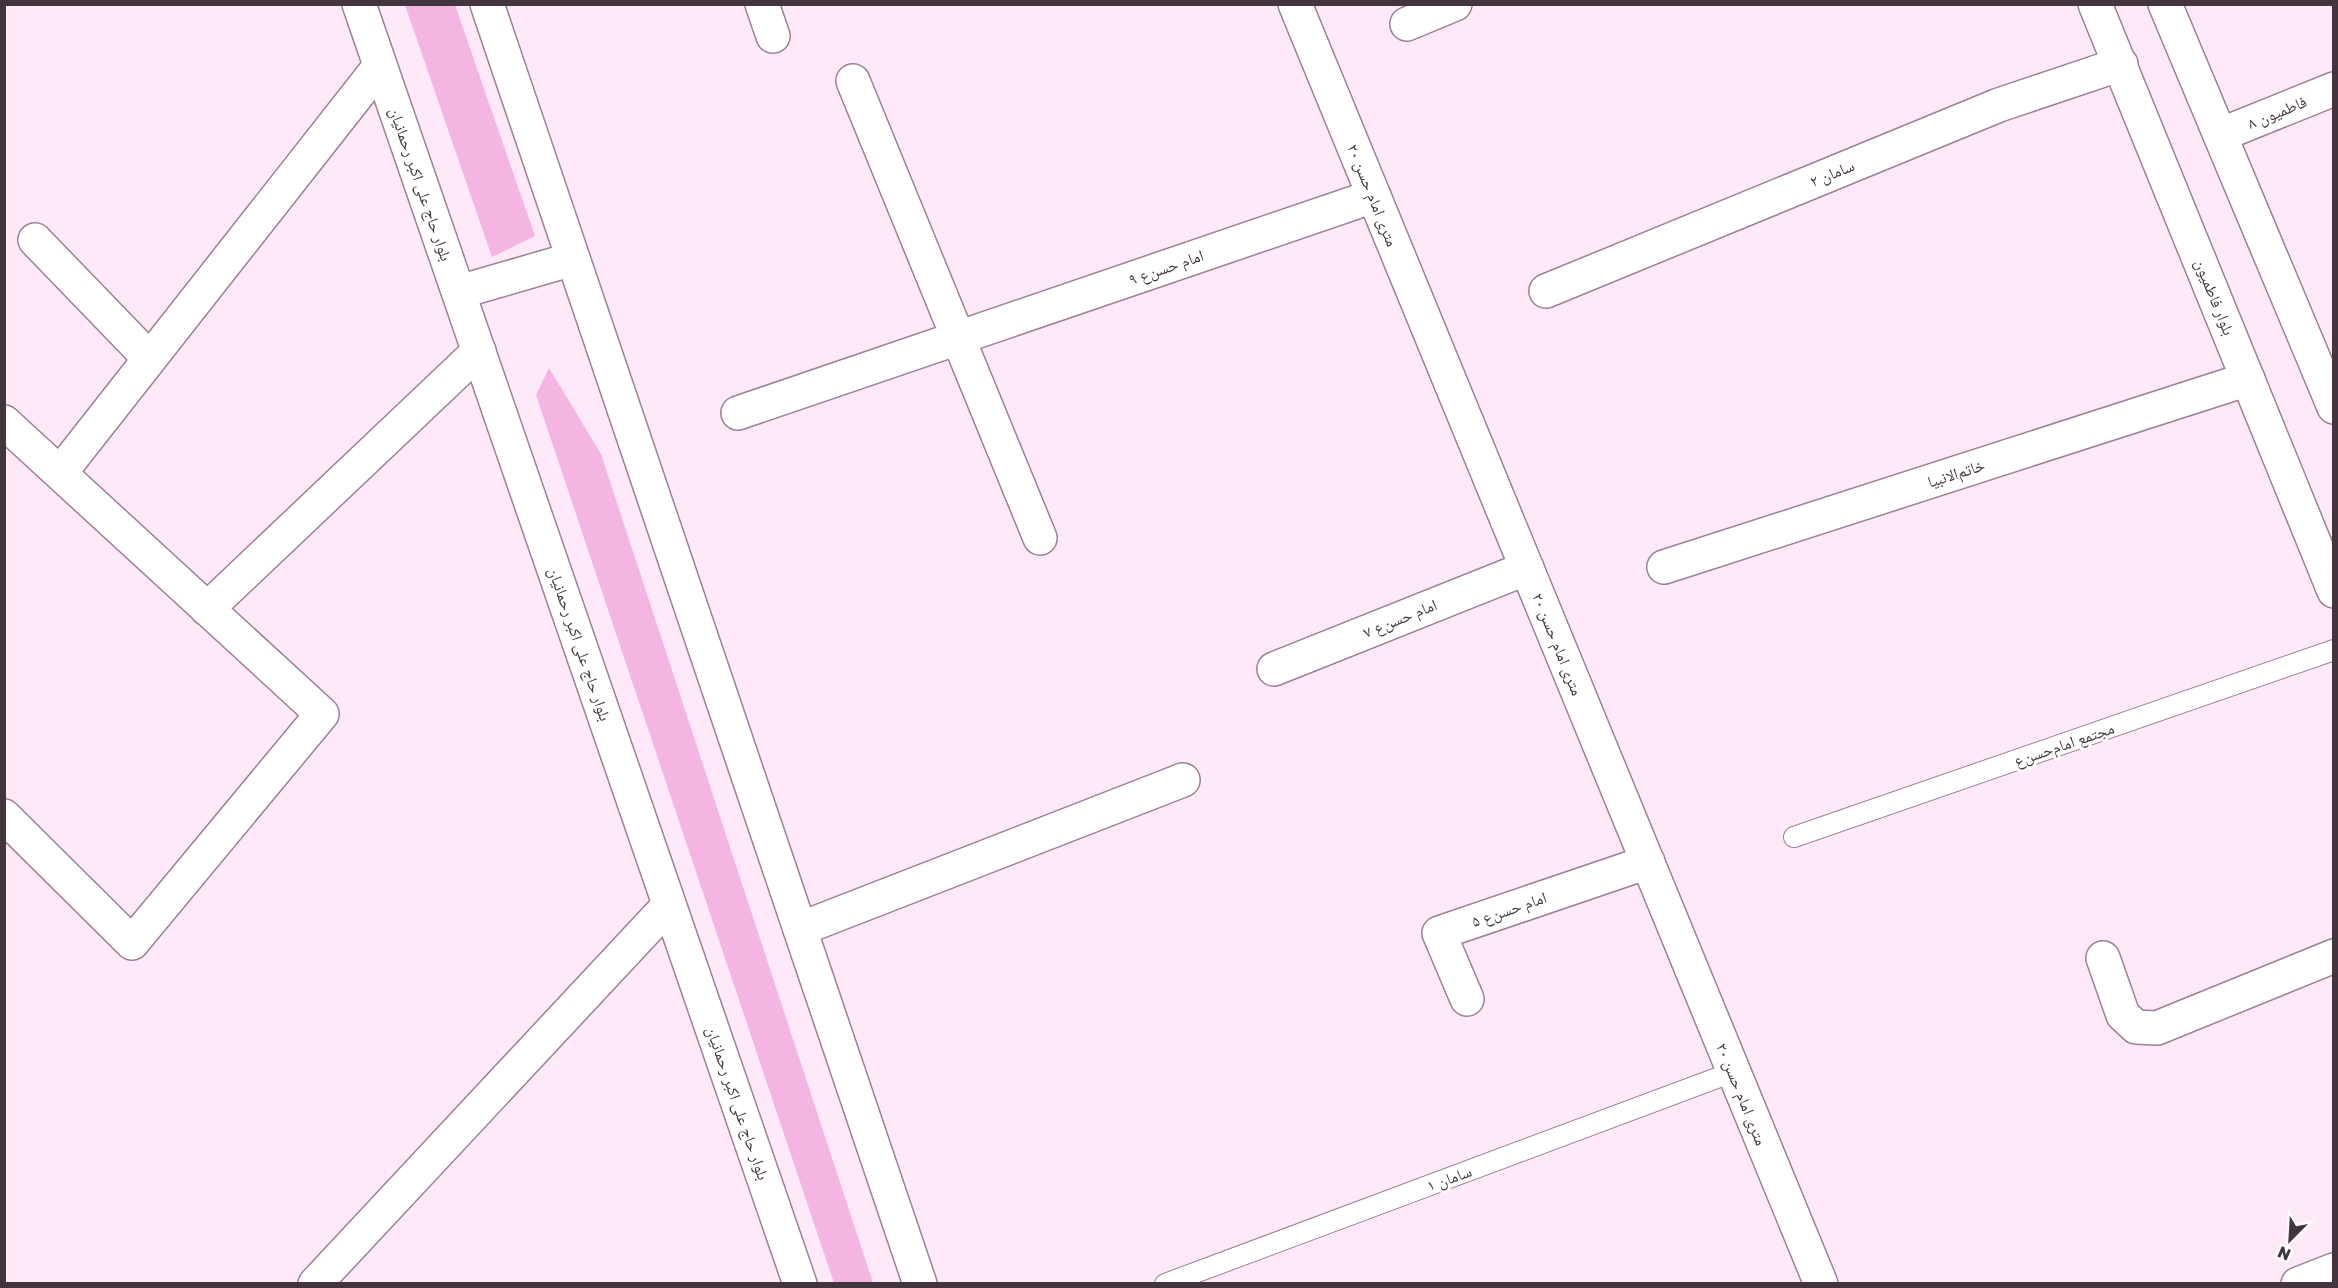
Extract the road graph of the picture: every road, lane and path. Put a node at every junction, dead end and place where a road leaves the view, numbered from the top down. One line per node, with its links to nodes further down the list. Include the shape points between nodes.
1 (358, 4): 11 (street, بلوار حاج علی اکبر رحمانیان)
2 (487, 4): 17 (street)
3 (762, 4): 9 (street)
4 (1295, 4): 15 (street, ۲۰ متری امام حسن)
5 (1455, 4): 8 (street)
6 (2095, 4): 10 (street, بلوار فاطمیون)
7 (2165, 4): 14 (street)
8 (1407, 24)
9 (773, 36)
10 (2121, 64): 18 (street, سامان ۲, via 1999,105); 23 (street, بلوار فاطمیون)
11 (380, 66): 19 (street, بلوار حاج علی اکبر رحمانیان); 22 (street)
12 (853, 81): 20 (street)
13 (2334, 89): 14 (street, فاطمیون ۸)
14 (2220, 135): 24 (street)
15 (1374, 196): 20 (street, امام حسن‌ع ۹); 30 (street, ۲۰ متری امام حسن)
16 (35, 240): 22 (street)
17 (573, 259): 19 (street); 40 (street)
18 (1546, 291)
19 (459, 292): 21 (street, بلوار حاج علی اکبر رحمانیان)
20 (958, 338): 25 (street, امام حسن‌ع ۹); 28 (street)
21 (479, 351): 32 (street); 39 (street, بلوار حاج علی اکبر رحمانیان)
22 (149, 358): 27 (street)
23 (2248, 379): 29 (street, خاتم‌الانبیا); 31 (street, بلوار فاطمیون)
24 (2334, 407)
25 (738, 413)
26 (4, 422): 27 (street)
27 (60, 473): 32 (street)
28 (1040, 537)
29 (1664, 567)
30 (1527, 568): 34 (street, امام حسن‌ع ۷); 38 (street, ۲۰ متری امام حسن)
31 (2334, 591)
32 (207, 609): 36 (street, via 322,714 132,944)
33 (2334, 650): 37 (lane, مجتمع امام‌حسن‌ع)
34 (1274, 669)
35 (1183, 780): 40 (street)
36 (4, 816)
37 (1794, 837)
38 (1648, 862): 43 (street, امام حسن‌ع ۵, via 1439,933); 44 (street, ۲۰ متری امام حسن)
39 (669, 905): 46 (street); 47 (street, بلوار حاج علی اکبر رحمانیان)
40 (800, 929): 48 (street)
41 (2334, 956): 42 (street, via 2157,1028 2136,1027 2122,1015)
42 (2103, 958)
43 (1467, 999)
44 (1733, 1072): 49 (lane, سامان ۱); 50 (street, ۲۰ متری امام حسن)
45 (2334, 1270): 51 (street)
46 (315, 1284)
47 (800, 1284)
48 (920, 1284)
49 (1165, 1284)
50 (1821, 1284)
51 (2298, 1284)

